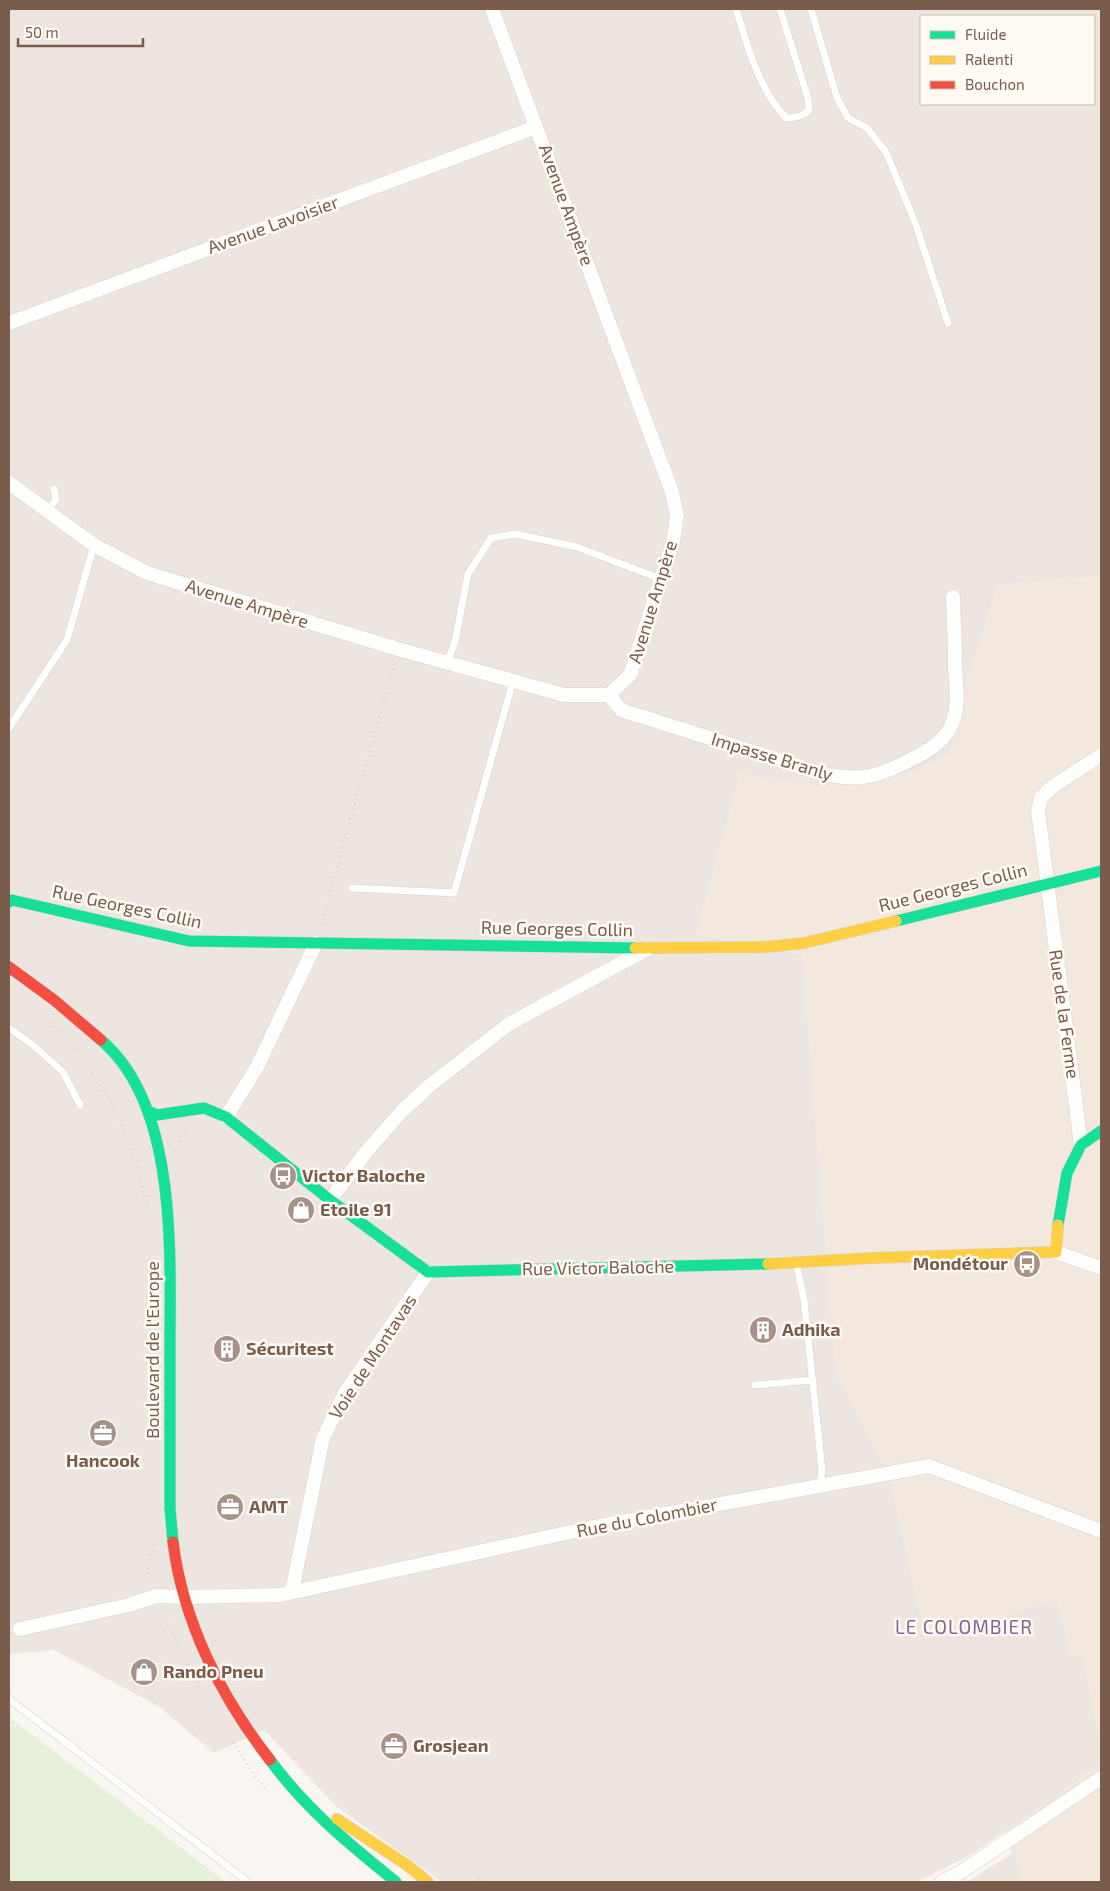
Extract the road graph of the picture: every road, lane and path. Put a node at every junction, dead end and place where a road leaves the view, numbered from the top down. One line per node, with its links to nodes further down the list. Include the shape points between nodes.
1 (492, 9): 5 (street, Avenue Ampère)
2 (736, 9): 3 (lane, via 755,70 776,107 786,118 795,118 809,110 808,98)
3 (780, 9)
4 (811, 9): 7 (lane, via 837,98 848,118 867,128 886,152 916,225)
5 (536, 127): 6 (street, Avenue Lavoisier); 12 (street, Avenue Ampère, via 672,492 677,516 673,542)
6 (9, 323)
7 (948, 323)
8 (9, 483): 10 (street, Avenue Ampère)
9 (54, 489): 10 (lane, via 56,500)
10 (46, 511): 11 (street, Avenue Ampère)
11 (94, 545): 14 (street, Avenue Ampère, via 146,573); 18 (lane, via 67,640)
12 (661, 579): 15 (lane, via 577,547 514,534 491,538 468,574 455,642); 17 (street, Avenue Ampère, via 630,675)
13 (953, 597): 17 (street, Impasse Branly, via 957,704 951,726 922,755 870,777 845,779 820,773 621,710)
14 (398, 649): 15 (street, Avenue Ampère); 24 (path)
15 (447, 663): 16 (street, Avenue Ampère)
16 (513, 681): 17 (street, Avenue Ampère, via 564,695); 22 (lane, via 454,893)
17 (609, 695)
18 (9, 728)
19 (1101, 755): 21 (street, Rue de la Ferme, via 1052,787 1041,798 1038,810)
20 (1101, 871): 21 (street, Rue Georges Collin)
21 (1047, 883): 25 (street, Rue Georges Collin, via 804,943 766,947); 32 (street, Rue de la Ferme)
22 (352, 888)
23 (9, 902): 24 (street, Rue Georges Collin, via 12,900 189,941)
24 (316, 943): 25 (street, Rue Georges Collin); 30 (street, via 256,1067)
25 (648, 948): 33 (street, via 509,1024 429,1086 366,1152)
26 (9, 967): 29 (street, Boulevard de l'Europe, via 106,1044 132,1076)
27 (9, 1028): 28 (lane, via 34,1045 63,1072)
28 (80, 1105)
29 (148, 1111): 30 (street, via 158,1115 204,1108); 43 (street, Boulevard de l'Europe, via 156,1140 170,1237 170,1508 173,1547)
30 (226, 1117): 33 (street)
31 (1101, 1131): 32 (street)
32 (1082, 1145): 34 (street, via 1063,1188)
33 (330, 1200): 37 (street)
34 (1056, 1252): 35 (street, Rue Victor Baloche); 36 (street, Rue Victor Baloche)
35 (796, 1262): 37 (street, Rue Victor Baloche); 38 (lane)
36 (1101, 1268)
37 (428, 1272): 42 (street, Voie de Montavas, via 346,1394 322,1438)
38 (813, 1380): 39 (lane); 40 (lane, via 822,1470)
39 (755, 1385)
40 (820, 1486): 41 (street, Rue du Colombier, via 929,1466); 42 (street, Rue du Colombier, via 600,1526)
41 (1101, 1532)
42 (292, 1591): 43 (street, Rue du Colombier)
43 (184, 1597): 44 (street, Rue du Colombier, via 156,1596); 46 (street, Boulevard de l'Europe, via 202,1651 227,1698)
44 (20, 1629)
45 (9, 1699): 49 (lane)
46 (277, 1768): 48 (street, Boulevard de l'Europe, via 300,1797); 52 (street, Boulevard de l'Europe, via 330,1814)
47 (1101, 1778): 55 (street)
48 (341, 1836): 50 (street, Boulevard de l'Europe); 51 (street)
49 (248, 1882)
50 (396, 1882)
51 (402, 1882)
52 (428, 1882)
53 (475, 1882): 54 (path, via 479,1878)
54 (488, 1882)
55 (942, 1882)

